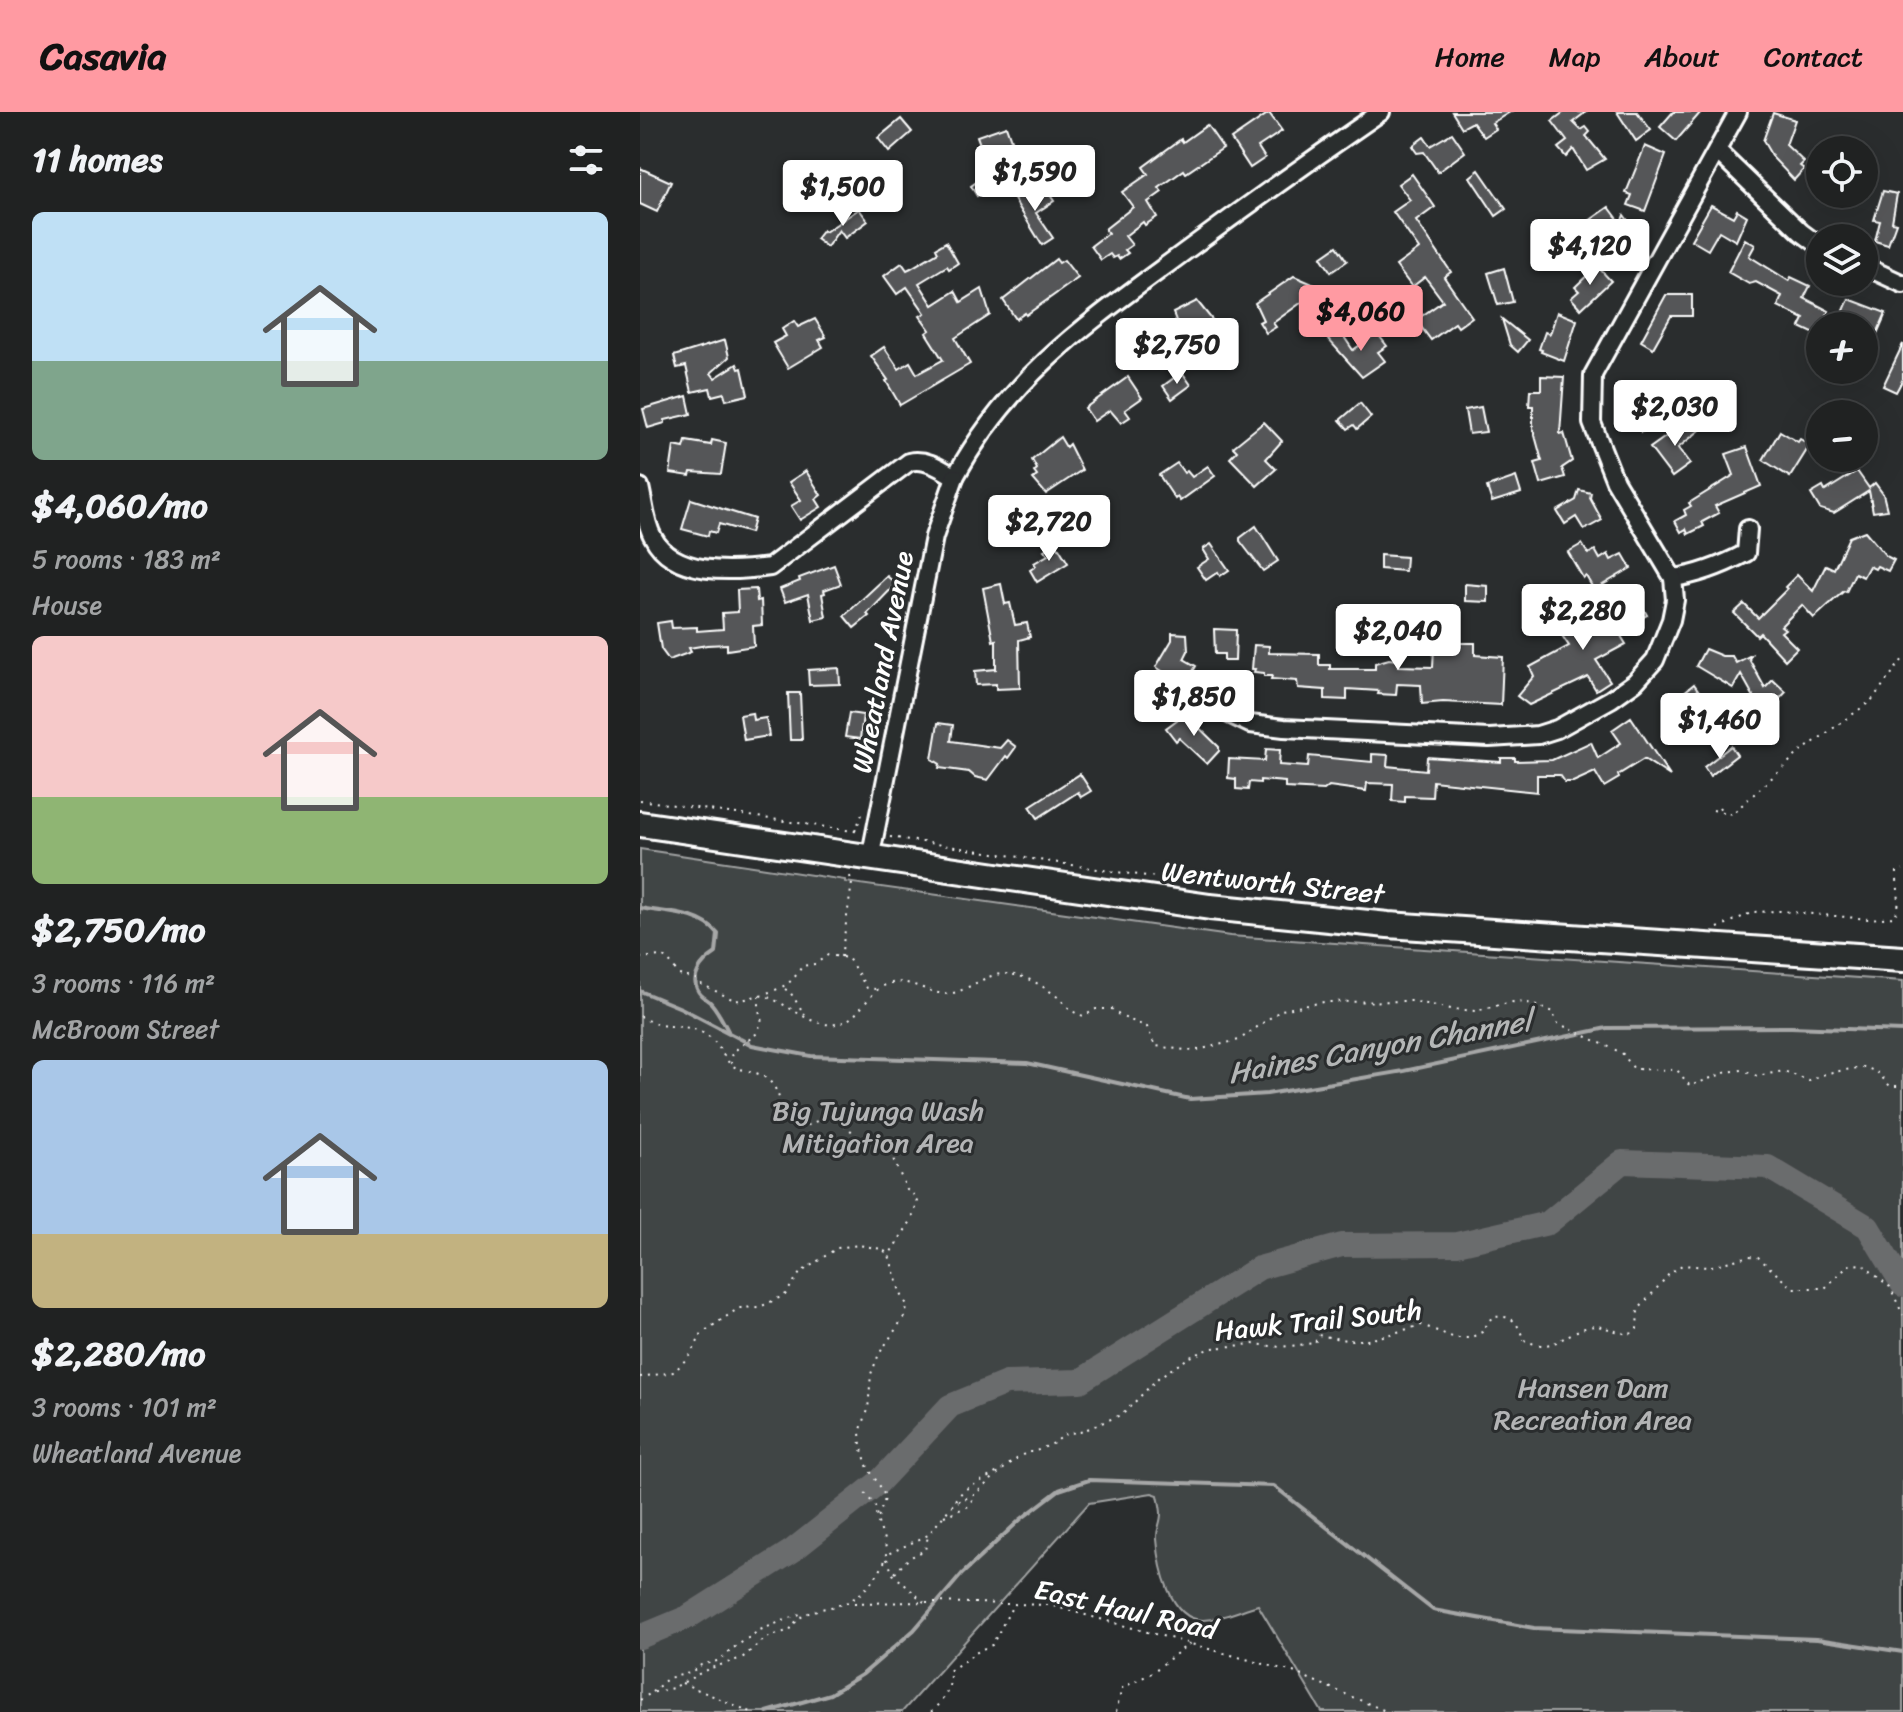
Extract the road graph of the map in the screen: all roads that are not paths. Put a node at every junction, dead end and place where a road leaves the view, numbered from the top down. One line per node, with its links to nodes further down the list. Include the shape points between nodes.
1 (1381, 112): 7 (street, Wheatland Avenue, via 1109,307 1036,367 973,444)
2 (1738, 112): 3 (street)
3 (1717, 151): 4 (street); 10 (street, via 1593,375 1592,423 1615,481)
4 (1806, 236)
5 (1878, 272): 6 (street)
6 (1903, 284)
7 (955, 477): 8 (street, via 930,463 909,462 770,567 743,570 675,560 660,548 651,534); 13 (street, Wheatland Avenue, via 934,537)
8 (640, 487)
9 (1748, 529): 10 (street, via 1746,553)
10 (1673, 578): 11 (street, via 1671,620 1655,660 1611,699 1547,733 1489,738 1284,728 1250,724)
11 (1225, 712)
12 (640, 824): 13 (main road, Wentworth Street)
13 (870, 859): 14 (main road, Wentworth Street, via 1210,907 1388,925)
14 (1903, 959)

